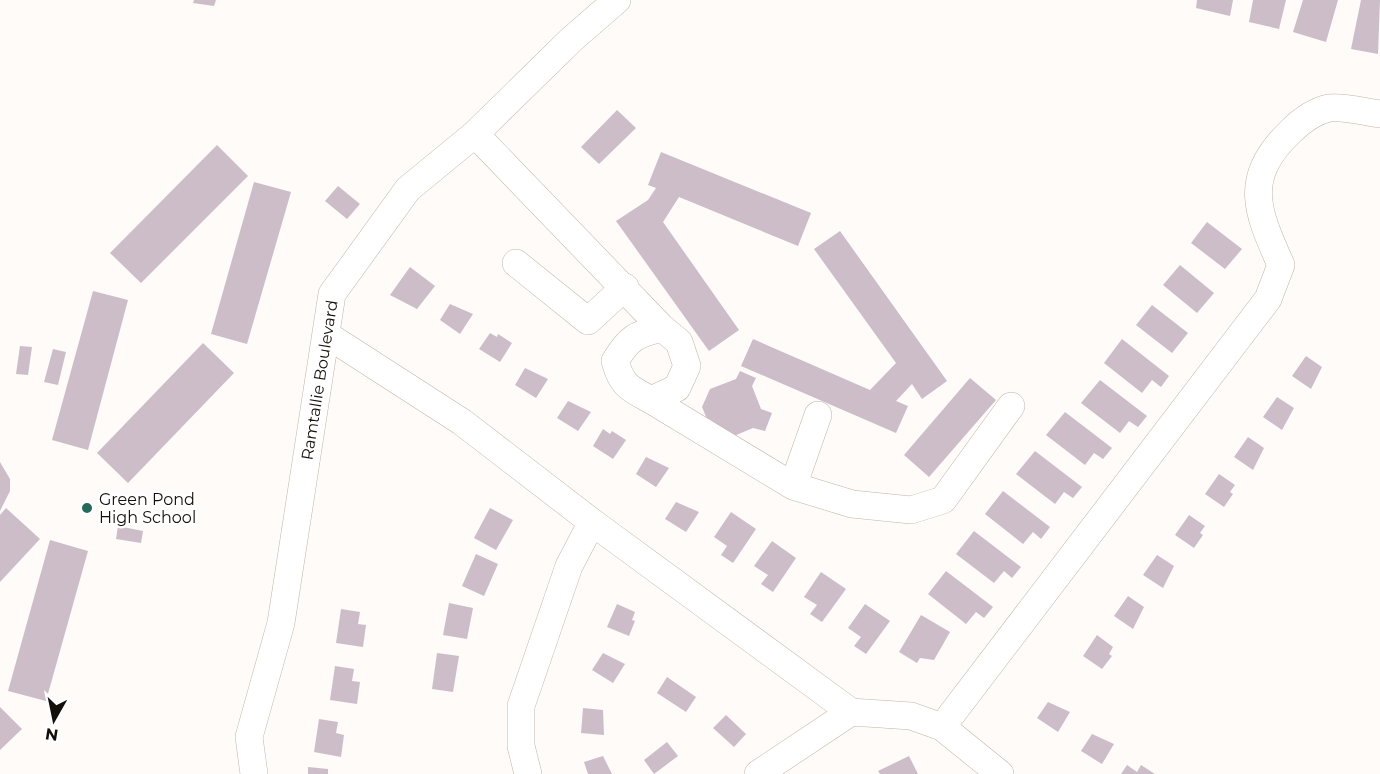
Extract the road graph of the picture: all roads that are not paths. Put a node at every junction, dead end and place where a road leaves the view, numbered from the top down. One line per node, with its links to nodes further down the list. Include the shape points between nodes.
1 (617, 0): 3 (street, Ramtallie Boulevard)
2 (1380, 114): 14 (street, via 1330,108 1301,120 1278,143 1258,178 1262,221 1281,266 1268,299)
3 (475, 134): 5 (street); 7 (street, Ramtallie Boulevard, via 408,189 332,294)
4 (516, 263): 5 (street, via 588,321)
5 (625, 287): 6 (street)
6 (662, 328): 8 (street, via 679,342 687,366 677,388); 8 (street, via 626,342 615,361 620,380)
7 (327, 335): 12 (street, via 462,422); 15 (street, Ramtallie Boulevard, via 282,623 249,736)
8 (651, 400): 11 (street)
9 (1011, 406): 11 (street, via 943,500 911,510 852,504)
10 (818, 415): 11 (street)
11 (793, 486)
12 (592, 522): 13 (street); 16 (street, via 569,566 520,706 521,746)
13 (851, 712): 14 (street, via 911,716); 17 (street)
14 (942, 727): 18 (street)
15 (254, 774)
16 (528, 774)
17 (758, 774)
18 (1000, 774)

